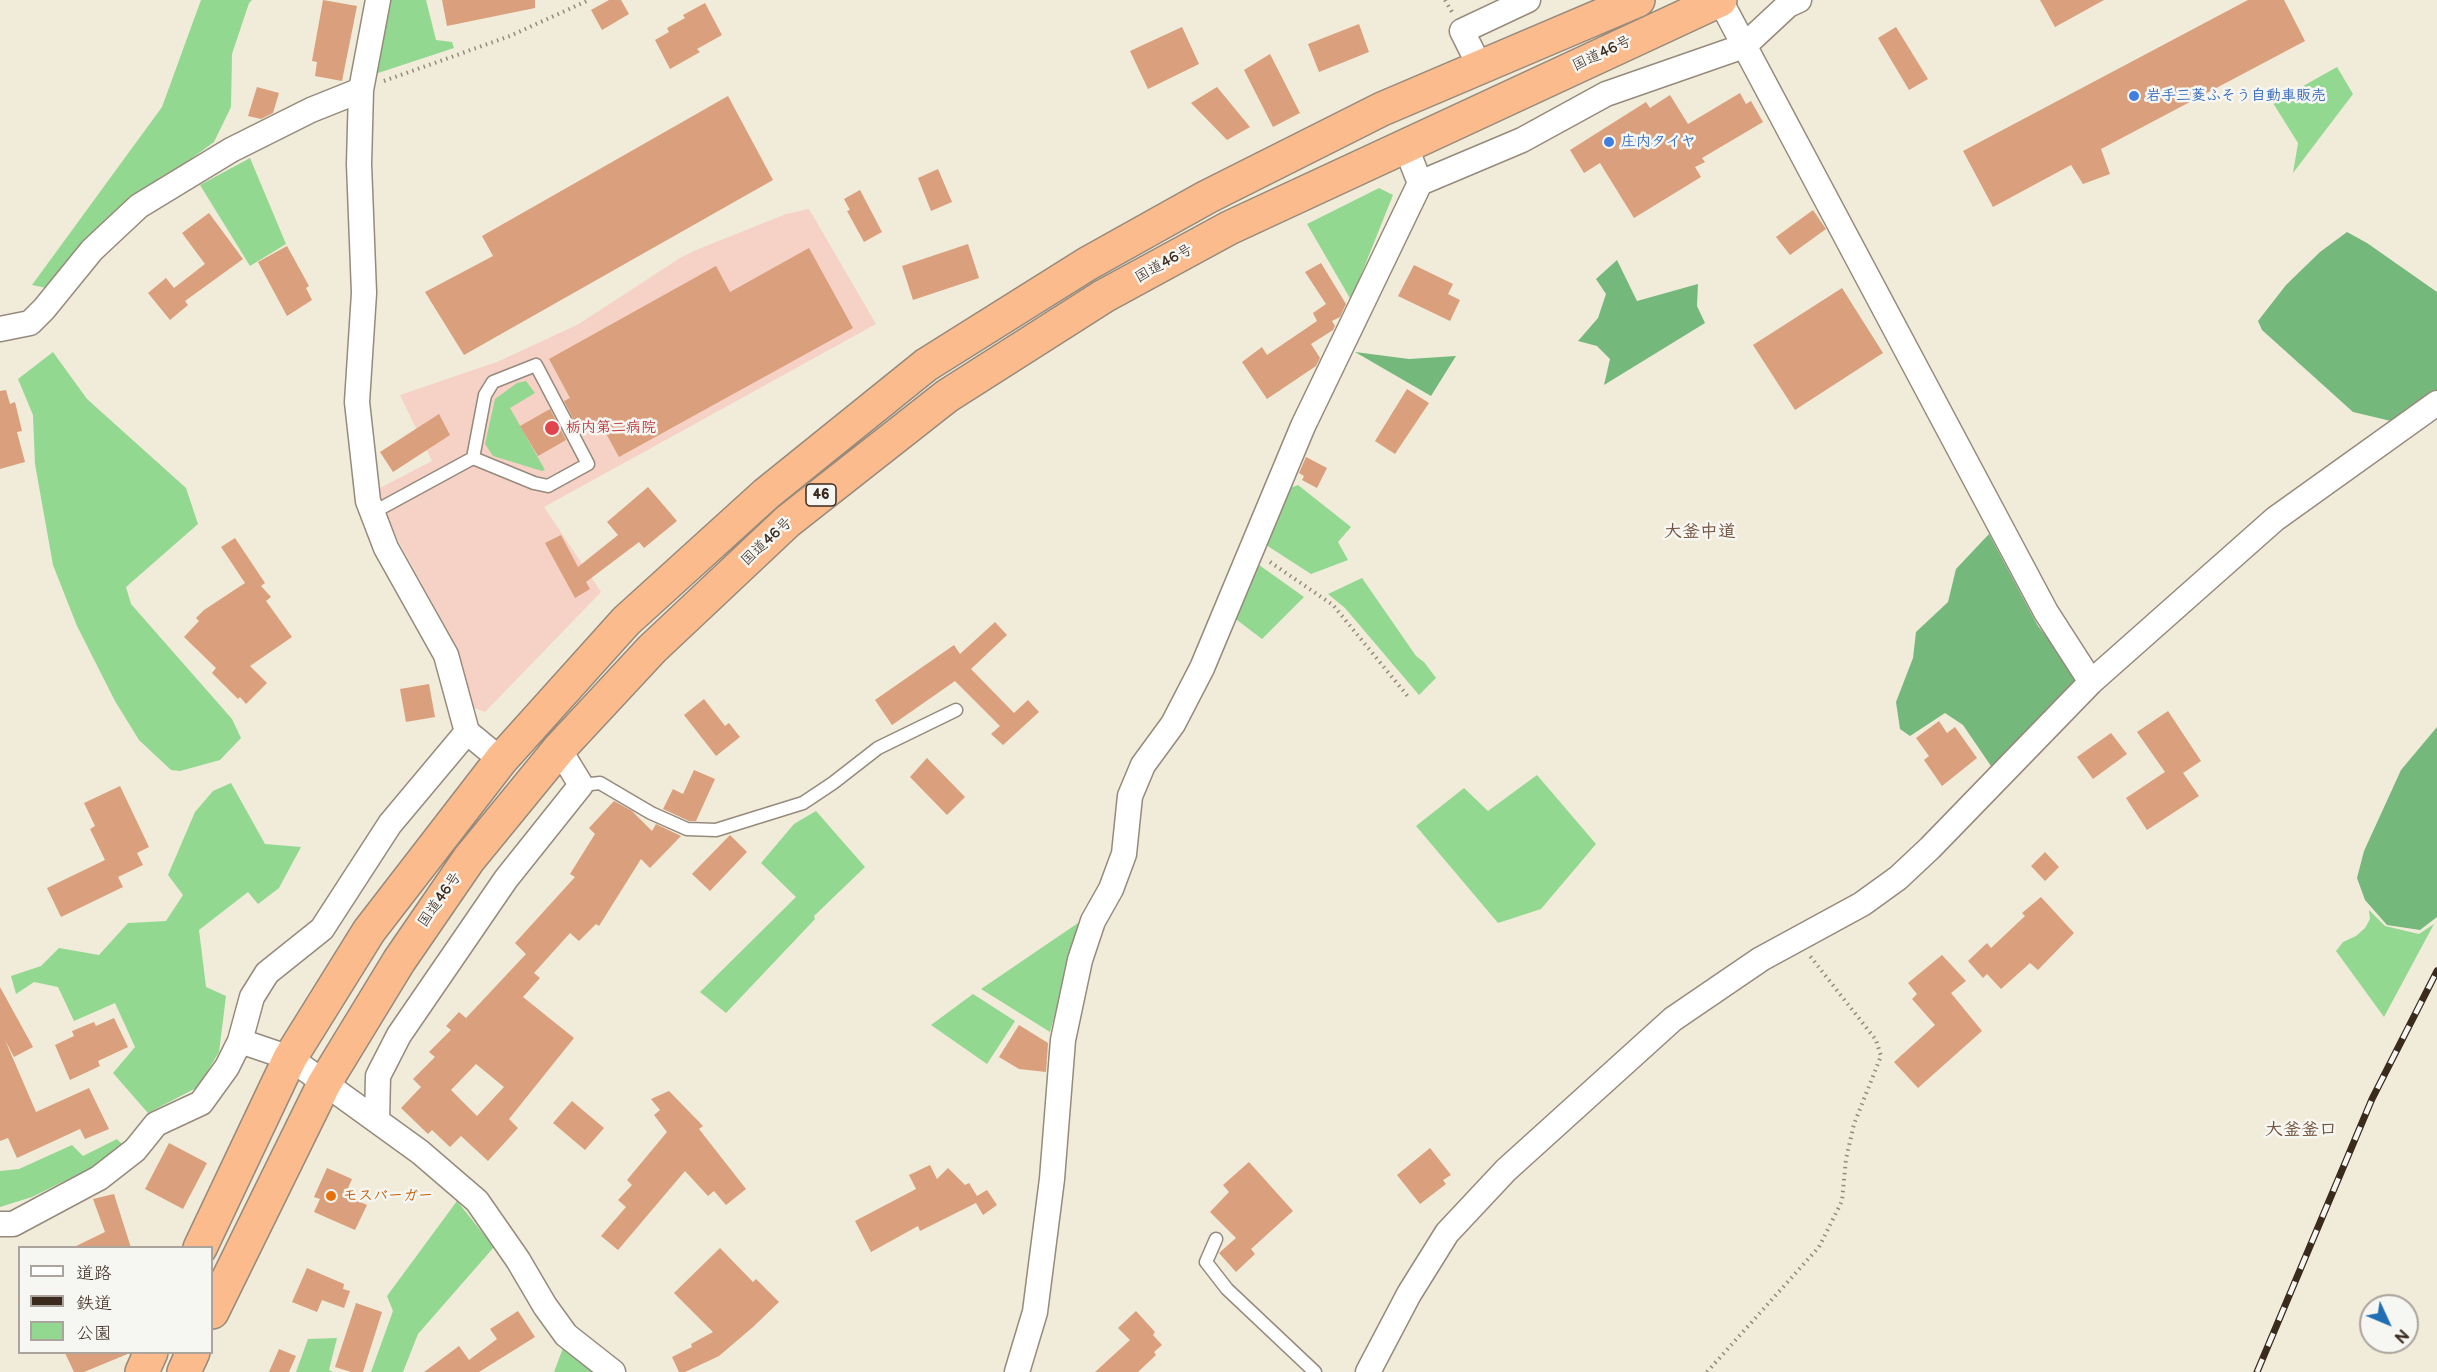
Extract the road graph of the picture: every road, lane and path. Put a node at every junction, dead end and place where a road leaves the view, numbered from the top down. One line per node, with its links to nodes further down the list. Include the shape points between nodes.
1 (378, 0): 9 (street)
2 (589, 0): 9 (path, via 510,36)
3 (1528, 0): 8 (street, via 1462,31)
4 (1638, 0): 8 (highway, 46)
5 (1720, 0): 7 (street); 10 (highway, 国道46号 / 46)
6 (1798, 0): 7 (street)
7 (1744, 46): 11 (street, via 1606,94 1522,140); 17 (street, via 2046,612)
8 (1480, 67): 22 (highway, 46, via 1382,109 1207,197 1087,264 926,365 766,494 626,621)
9 (361, 90): 12 (street, via 231,150 139,206 92,250 30,323); 15 (street, via 359,164 364,294 357,402)
10 (1406, 145): 11 (street); 21 (highway, 国道46号 / 46, via 1208,239 1104,296 947,396 788,521 652,649)
11 (1420, 183): 16 (street, via 1303,426)
12 (0, 329)
13 (2437, 403): 17 (street, via 2275,519)
14 (473, 458): 14 (lane, via 485,395 493,382 536,365 588,464 548,486); 15 (lane)
15 (372, 513): 20 (street, via 386,548 446,655)
16 (1251, 550): 18 (path, via 1333,605); 38 (street, via 1202,668 1173,724 1143,765 1130,796 1124,854 1080,960 1063,1040 1052,1179 1035,1312)
17 (2091, 682): 24 (street, via 1898,878 1862,904)
18 (1410, 699)
19 (956, 710): 23 (lane, via 878,748 803,802 716,830 687,829 600,783)
20 (467, 732): 22 (street); 25 (street, via 390,824 321,929 267,973 252,997)
21 (559, 749): 23 (street); 27 (highway, 国道46号 / 46, via 469,859 399,961)
22 (501, 760): 26 (highway, 46, via 369,931)
23 (580, 785): 28 (street, via 506,879 399,1035 378,1076)
24 (1797, 939): 40 (street, via 1673,1019 1506,1170 1447,1233); 41 (path, via 1876,1040 1881,1056 1854,1125 1845,1159 1842,1201 1819,1246)
25 (240, 1041): 26 (street); 29 (street, via 201,1103 156,1124 135,1150 99,1178 13,1224)
26 (290, 1058): 27 (street); 31 (highway, 46)
27 (324, 1084): 28 (street); 32 (highway, 国道46号 / 46)
28 (377, 1121): 37 (street, via 477,1201 566,1335)
29 (0, 1224)
30 (1216, 1239): 39 (lane, via 1206,1262 1227,1289)
31 (201, 1246)
32 (213, 1310)
33 (151, 1354): 35 (highway)
34 (193, 1354): 36 (highway)
35 (142, 1372)
36 (184, 1372)
37 (613, 1372)
38 (1017, 1372)
39 (1315, 1372)
40 (1368, 1372)
41 (1707, 1372)

